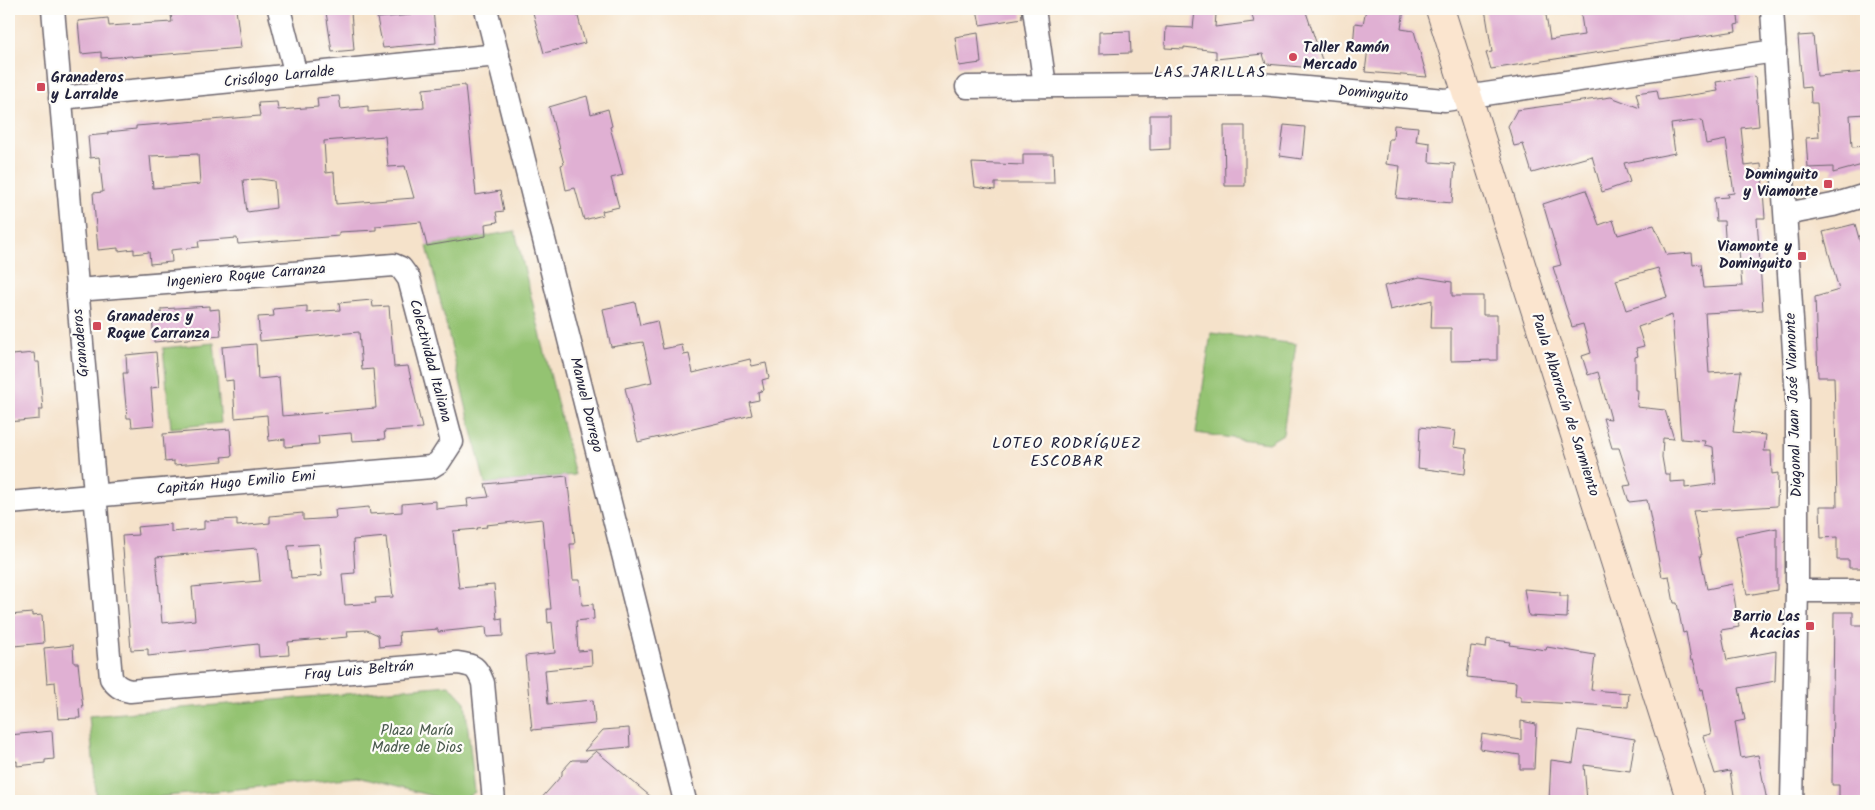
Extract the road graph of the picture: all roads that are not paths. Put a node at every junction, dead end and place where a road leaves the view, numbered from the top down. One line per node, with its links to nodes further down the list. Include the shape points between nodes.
1 (53, 9): 13 (street, Granaderos)
2 (279, 9): 9 (street)
3 (486, 9): 8 (street, Manuel Dorrego)
4 (1034, 9): 10 (street)
5 (1440, 9): 12 (main road, Paula Albarracín de Sarmiento)
6 (1772, 9): 7 (street, Diagonal Juan José Viamonte)
7 (1775, 51): 12 (street, Dominguito); 15 (street, Diagonal Juan José Viamonte)
8 (498, 55): 9 (street, Crisólogo Larralde); 25 (street, Manuel Dorrego)
9 (296, 75): 13 (street, Crisólogo Larralde)
10 (1045, 86): 11 (street, Dominguito); 12 (street, Dominguito, via 1260,84 1445,100)
11 (967, 87)
12 (1468, 97): 26 (main road, Paula Albarracín de Sarmiento)
13 (60, 98): 17 (street, Granaderos)
14 (1866, 195): 15 (street)
15 (1786, 214): 22 (street, Diagonal Juan José Viamonte, via 1798,398)
16 (409, 280): 17 (street, Ingeniero Roque Carranza, via 401,268 386,264); 18 (street, Colectividad Italiana)
17 (77, 290): 19 (street, Granaderos)
18 (452, 442): 19 (street, Capitán Hugo Emilio Emi, via 440,462 431,467)
19 (95, 496): 20 (street, Capitán Hugo Emilio Emi); 23 (street, Granaderos)
20 (9, 503)
21 (1866, 591): 22 (street)
22 (1797, 592): 27 (street, Diagonal Juan José Viamonte)
23 (111, 678): 24 (street, Fray Luis Beltrán, via 115,685 130,691 457,663 470,665 479,671 483,683)
24 (494, 801)
25 (685, 801)
26 (1691, 801)
27 (1792, 801)

